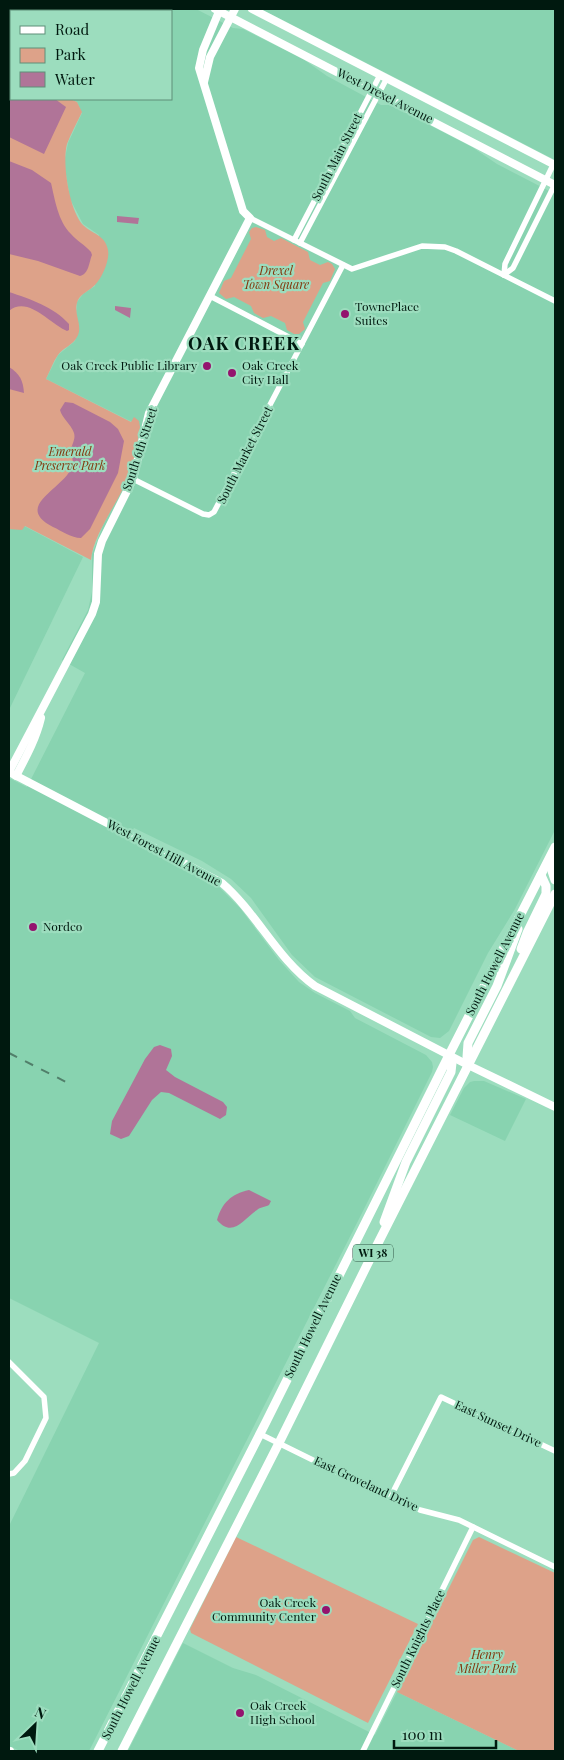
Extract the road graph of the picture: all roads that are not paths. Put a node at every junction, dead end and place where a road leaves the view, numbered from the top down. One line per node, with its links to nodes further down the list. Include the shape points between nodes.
1 (218, 9): 4 (street, West Drexel Avenue); 6 (street, via 199,68)
2 (236, 9): 4 (street)
3 (252, 9): 5 (street, West Drexel Avenue)
4 (231, 17): 6 (street, via 210,57); 7 (street, West Drexel Avenue)
5 (383, 76): 7 (street, South Main Street); 8 (street, West Drexel Avenue)
6 (204, 84): 11 (street, via 243,211)
7 (375, 91): 9 (street, West Drexel Avenue); 12 (street, South Main Street)
8 (554, 165): 9 (street)
9 (546, 180): 10 (street, West Drexel Avenue); 14 (street, via 504,264)
10 (555, 185): 14 (street, via 513,268)
11 (250, 218): 12 (street); 15 (street, South 6th Street)
12 (297, 241): 13 (street)
13 (343, 265): 14 (street, via 352,269 422,246 434,246 456,250); 17 (street)
14 (504, 275): 16 (street)
15 (210, 296): 17 (street); 18 (street, South 6th Street, via 149,413)
16 (555, 301)
17 (302, 344): 18 (street, South Market Street, via 214,512 203,514)
18 (133, 479): 19 (street, South 6th Street, via 98,554 92,614 44,706 38,731)
19 (11, 774): 27 (street, West Forest Hill Avenue, via 222,883 235,894 306,980)
20 (555, 847): 22 (main road, South Howell Avenue / WI 38)
21 (555, 863): 23 (main road, via 552,871)
22 (541, 875): 25 (main road, South Howell Avenue / WI 38); 26 (main road, via 546,894 527,932)
23 (555, 880)
24 (555, 894): 26 (main road, South Howell Avenue / WI 38)
25 (527, 903): 27 (main road, South Howell Avenue / WI 38); 28 (main road, via 500,979 468,1043)
26 (512, 978): 28 (main road, South Howell Avenue / WI 38)
27 (449, 1055): 28 (street, West Forest Hill Avenue); 30 (main road, via 451,1072 406,1162); 32 (main road, South Howell Avenue / WI 38)
28 (468, 1065): 29 (street, West Forest Hill Avenue); 30 (main road, South Howell Avenue / WI 38)
29 (555, 1107)
30 (373, 1253): 33 (main road, South Howell Avenue / WI 38)
31 (9, 1362): 35 (street, via 44,1397 46,1418 25,1461)
32 (260, 1434): 33 (street, East Groveland Drive); 39 (main road, South Howell Avenue / WI 38)
33 (279, 1443): 36 (street, East Groveland Drive); 40 (main road, South Howell Avenue / WI 38)
34 (555, 1451): 36 (street, East Sunset Drive, via 441,1397)
35 (9, 1474)
36 (390, 1498): 37 (street, East Groveland Drive)
37 (473, 1527): 38 (street, East Groveland Drive); 41 (street, South Knights Place)
38 (555, 1567)
39 (98, 1751)
40 (122, 1751)
41 (362, 1751)

